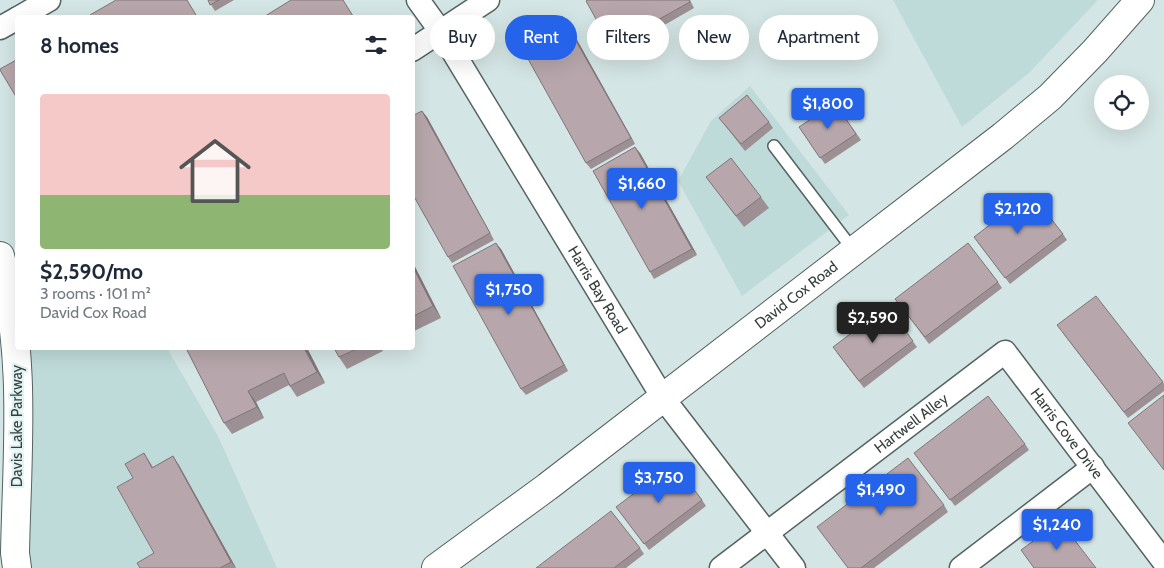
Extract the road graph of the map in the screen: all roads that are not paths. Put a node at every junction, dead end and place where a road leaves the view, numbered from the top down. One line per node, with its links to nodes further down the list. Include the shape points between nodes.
1 (49, 0): 5 (street)
2 (418, 0): 7 (street, Harris Bay Road)
3 (488, 0): 6 (street)
4 (1140, 0): 14 (main road, David Cox Road, via 1050,97)
5 (23, 15)
6 (466, 15)
7 (430, 17)
8 (15, 20): 9 (street)
9 (0, 28)
10 (430, 39): 11 (street)
11 (415, 48)
12 (458, 60): 19 (street, Harris Bay Road)
13 (774, 146): 14 (lane)
14 (854, 251): 19 (main road, David Cox Road)
15 (5, 277): 16 (main road, Davis Lake Parkway)
16 (15, 329)
17 (17, 350): 23 (main road, Davis Lake Parkway, via 20,422)
18 (1005, 352): 20 (street, Harris Cove Drive); 21 (street, Hartwell Alley)
19 (663, 398): 21 (street, Harris Bay Road); 24 (main road, David Cox Road)
20 (1092, 468): 22 (street, Harris Cove Drive); 27 (street)
21 (767, 533): 25 (street, Hartwell Alley); 26 (street, Harris Bay Road)
22 (1164, 562)
23 (17, 568)
24 (436, 568)
25 (722, 568)
26 (794, 568)
27 (961, 568)

